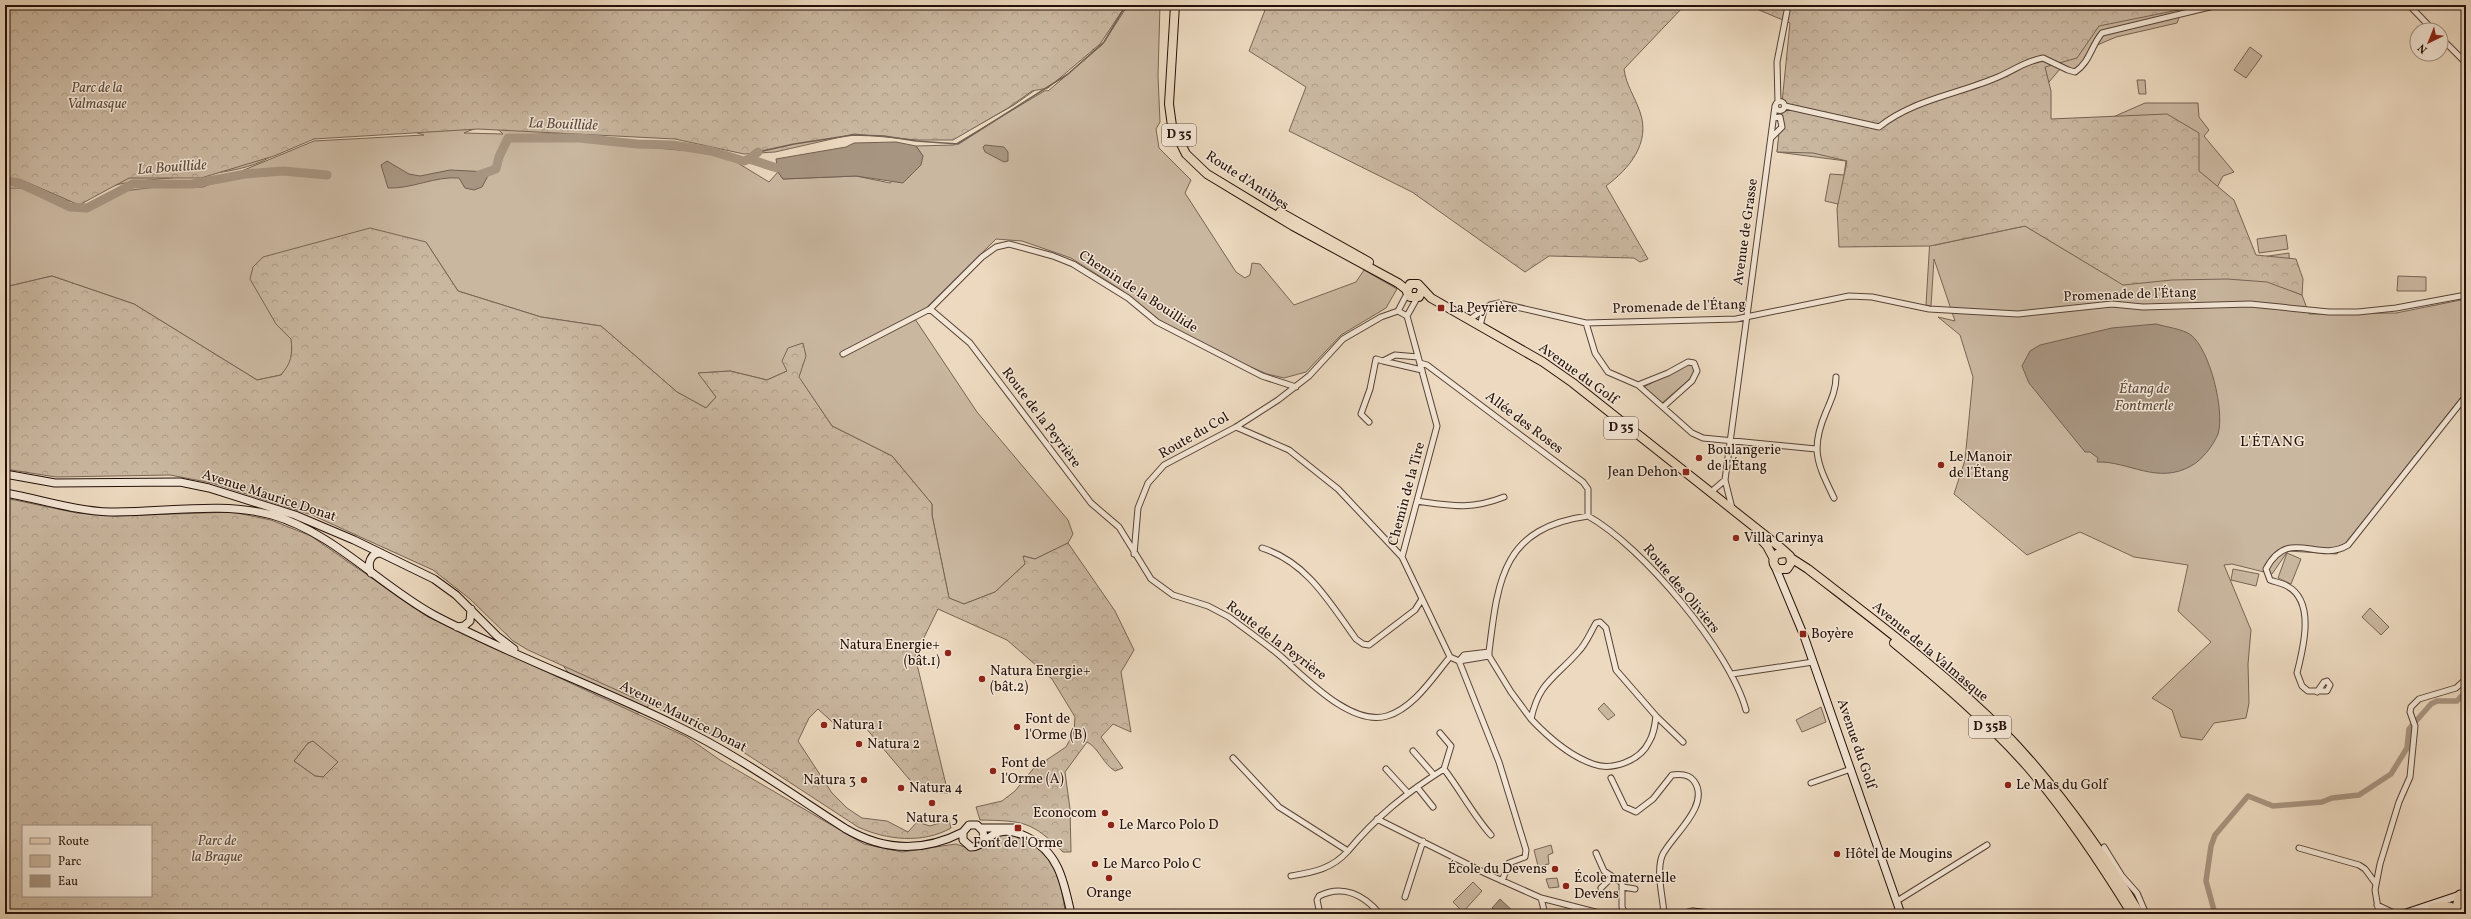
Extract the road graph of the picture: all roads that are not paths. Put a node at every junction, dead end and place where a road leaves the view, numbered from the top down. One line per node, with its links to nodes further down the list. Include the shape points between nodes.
1 (1175, 5): 14 (main road, Route d'Antibes / D 35, via 1169,104 1172,126 1181,147 1207,174)
2 (1179, 5): 14 (main road, Route d'Antibes / D 35, via 1172,102 1181,139 1208,170)
3 (2218, 5): 10 (street, via 2102,32 2093,43 2083,66 2075,72 2043,58 2024,62 1998,77 1912,107 1880,127)
4 (2412, 6): 6 (street)
5 (1787, 11): 9 (street, Avenue de Grasse, via 1777,62)
6 (2426, 22)
7 (2449, 46): 8 (street)
8 (2466, 63)
9 (1776, 104): 10 (street, via 1779,111); 12 (street, Avenue de Grasse)
10 (1784, 108): 11 (street)
11 (1780, 117): 12 (street); 13 (street, via 1782,127)
12 (1774, 118): 13 (street, Avenue de Grasse)
13 (1771, 138): 22 (street, Avenue de Grasse)
14 (1280, 215): 15 (main road, Route d'Antibes / D 35)
15 (1408, 289): 16 (main road, via 1410,297); 16 (main road, via 1418,284); 20 (street)
16 (1419, 295): 21 (street); 23 (main road, Avenue du Golf / D 35, via 1431,298); 47 (main road, Avenue du Golf / D 35, via 1540,366)
17 (2466, 295): 22 (street, Promenade de l'Étang, via 2358,312 2329,312 2250,304 2143,307 2112,304 2018,314 1929,308 1872,297 1849,296)
18 (930, 309): 26 (street, Chemin de la Bouillide); 33 (street, Chemin de la Bouillide, via 982,257 996,247 1009,244 1074,264 1106,283 1171,330 1262,376); 52 (street, Route de la Peyrière, via 970,343 1091,503 1120,527)
19 (1484, 309): 23 (street, Promenade de l'Étang); 24 (street, Promenade de l'Étang, via 1499,303); 25 (street)
20 (1398, 312): 21 (street); 33 (street, via 1381,317 1342,339)
21 (1407, 316): 27 (street, Chemin de la Tire)
22 (1746, 318): 24 (street, Promenade de l'Étang); 38 (street, Avenue de Grasse)
23 (1469, 320): 25 (main road, Avenue du Golf / D 35)
24 (1586, 323): 32 (street, via 1595,353 1602,366 1617,377)
25 (1480, 326): 42 (main road, Avenue du Golf / D 35, via 1573,383)
26 (843, 354)
27 (1418, 357): 28 (street, via 1395,355); 29 (street, Chemin de la Tire)
28 (1384, 361): 30 (street); 36 (street, via 1376,359 1373,365 1370,388 1361,414)
29 (1420, 363): 30 (street, Chemin de la Tire); 49 (street, Allée des Roses, via 1427,365 1583,482 1588,489)
30 (1422, 370): 46 (street, Chemin de la Tire, via 1437,426)
31 (1836, 377): 39 (street, via 1836,388 1818,432)
32 (1638, 386): 35 (street); 35 (street, via 1688,362 1694,363 1697,371 1692,381)
33 (1296, 387): 37 (street, Route du Col)
34 (2466, 396): 70 (street, via 2348,545 2339,550 2282,548 2273,556 2266,569 2270,580 2288,586 2298,595 2307,623 2297,673 2298,680 2308,691)
35 (1662, 407): 38 (street, via 1692,433 1703,438)
36 (1368, 422)
37 (1236, 427): 52 (street, Route du Col, via 1164,465 1148,483 1138,508); 54 (street, via 1289,450 1338,489)
38 (1730, 441): 39 (street); 41 (street, Avenue de Grasse)
39 (1816, 449): 45 (street, via 1822,473)
40 (5, 474): 51 (main road, Avenue Maurice Donat, via 55,483 159,481 196,485 301,518)
41 (1725, 480): 42 (street); 48 (street, Avenue de Grasse)
42 (1711, 492): 47 (main road); 48 (main road, Avenue du Golf / D 35)
43 (5, 493): 57 (main road, Avenue Maurice Donat, via 108,512 228,508 256,512 284,519 316,534)
44 (1504, 497): 46 (street, via 1483,505 1453,507)
45 (1834, 498)
46 (1417, 501): 54 (street, Chemin de la Tire)
47 (1717, 503): 55 (main road, Avenue du Golf / D 35, via 1763,540)
48 (1732, 508): 53 (main road, Avenue du Golf / D 35)
49 (1588, 516): 62 (street, via 1556,523 1541,530 1513,554 1504,570 1496,597); 68 (street, Route des Oliviers, via 1629,545 1652,569)
50 (1262, 548): 59 (street, via 1284,557 1300,568 1320,589 1356,639 1363,644 1369,645 1415,610)
51 (381, 553): 57 (main road, via 370,559); 60 (main road, Avenue Maurice Donat, via 434,580)
52 (1134, 554): 63 (street, Route de la Peyrière, via 1151,579 1173,595 1208,606 1229,617 1344,708 1360,715 1372,718 1386,717 1400,711 1418,695)
53 (1788, 556): 55 (main road, via 1777,554); 56 (main road); 67 (main road, Avenue de la Valmasque / D 35B, via 1808,569)
54 (1402, 557): 59 (street, Chemin de la Tire)
55 (1774, 561): 56 (main road, Avenue de la Valmasque, via 1781,570); 58 (main road, Avenue du Golf / D 35)
56 (1788, 568): 58 (main road); 67 (main road, Avenue de la Valmasque / D 35B, via 1805,573)
57 (371, 573): 61 (main road, Avenue Maurice Donat)
58 (1783, 584): 66 (main road, Avenue du Golf / D 35)
59 (1422, 599): 63 (street, Chemin de la Tire)
60 (471, 609): 61 (main road, via 470,621 464,626); 64 (main road, Avenue Maurice Donat, via 506,643)
61 (457, 627): 64 (main road, Avenue Maurice Donat)
62 (1489, 654): 65 (street); 73 (street, via 1511,692)
63 (1450, 657): 65 (street)
64 (533, 660): 91 (main road, Avenue Maurice Donat, via 722,749 866,840 900,848)
65 (1459, 660): 102 (street, via 1499,762 1526,850 1525,857 1509,863)
66 (1813, 662): 68 (street); 80 (main road, Avenue du Golf / D 35)
67 (1920, 662): 125 (main road, Avenue de la Valmasque / D 35B, via 2028,767 2081,835); 126 (main road, Avenue de la Valmasque / D 35B, via 2002,731 2032,763 2085,830)
68 (1732, 674): 71 (street, Route des Oliviers)
69 (2466, 679): 103 (street, via 2456,688 2419,699 2411,707 2414,724 2410,777 2399,802)
70 (2317, 692)
71 (1746, 710)
72 (1656, 716): 73 (street, via 1649,744 1640,754 1618,765 1606,766 1593,764 1562,747); 73 (street, via 1616,670 1606,628 1600,622 1596,623 1578,652 1542,688 1535,700); 75 (street)
73 (1531, 719)
74 (1440, 733): 79 (street, via 1451,746)
75 (1683, 742)
76 (1412, 751): 81 (street)
77 (1233, 758): 98 (street, via 1280,807)
78 (1386, 769): 85 (street)
79 (1444, 769): 81 (street); 90 (street)
80 (1851, 769): 83 (street); 110 (main road, Avenue du Golf / D 35)
81 (1434, 775): 84 (street)
82 (1612, 778): 113 (street, via 1625,807 1636,812 1653,799 1672,776 1687,776 1694,780 1698,789 1695,808 1681,832 1662,854 1660,864)
83 (1811, 783)
84 (1417, 787): 85 (street); 86 (street)
85 (1408, 793): 87 (street)
86 (1433, 808)
87 (1377, 819): 93 (street); 98 (street)
88 (981, 828): 89 (main road, via 972,825); 92 (main road); 115 (main road, via 1008,827 1024,830 1052,849 1067,878)
89 (963, 832): 91 (main road); 94 (main road)
90 (1491, 836)
91 (948, 840): 94 (main road)
92 (984, 840): 94 (main road, via 975,847); 114 (main road, via 995,833 1008,831 1022,834 1043,847 1061,872)
93 (1423, 841): 102 (street); 108 (street)
94 (964, 843)
95 (1987, 845): 110 (street)
96 (2104, 847): 127 (street, via 2122,876 2137,893)
97 (2299, 848): 103 (street, via 2359,866)
98 (1348, 851): 100 (street, via 1326,869)
99 (1596, 853): 101 (street, via 1604,871)
100 (1291, 876)
101 (1612, 877): 104 (street); 105 (street)
102 (1502, 881): 109 (street)
103 (2376, 882): 111 (street)
104 (1623, 887): 106 (street); 120 (street, via 1622,907)
105 (1601, 888)
106 (1635, 889)
107 (2463, 896): 112 (main road); 130 (main road); 132 (highway, via 2458,909)
108 (1405, 897)
109 (1541, 898): 118 (street); 119 (street)
110 (1897, 901): 124 (main road, Avenue du Golf / D 35)
111 (2377, 905): 128 (street); 129 (street)
112 (2433, 906): 131 (main road); 132 (highway, via 2447,907)
113 (1664, 911): 121 (street)
114 (1071, 914)
115 (1075, 914)
116 (1320, 914): 117 (street, via 1317,900 1320,896 1338,890 1356,894)
117 (1380, 914)
118 (1545, 914)
119 (1603, 914)
120 (1625, 914)
121 (1670, 914)
122 (1684, 914): 123 (main road)
123 (1712, 914)
124 (1901, 914)
125 (2132, 914)
126 (2140, 914)
127 (2146, 914)
128 (2379, 914)
129 (2396, 914)
130 (2403, 914)
131 (2411, 914)
132 (2461, 914)

